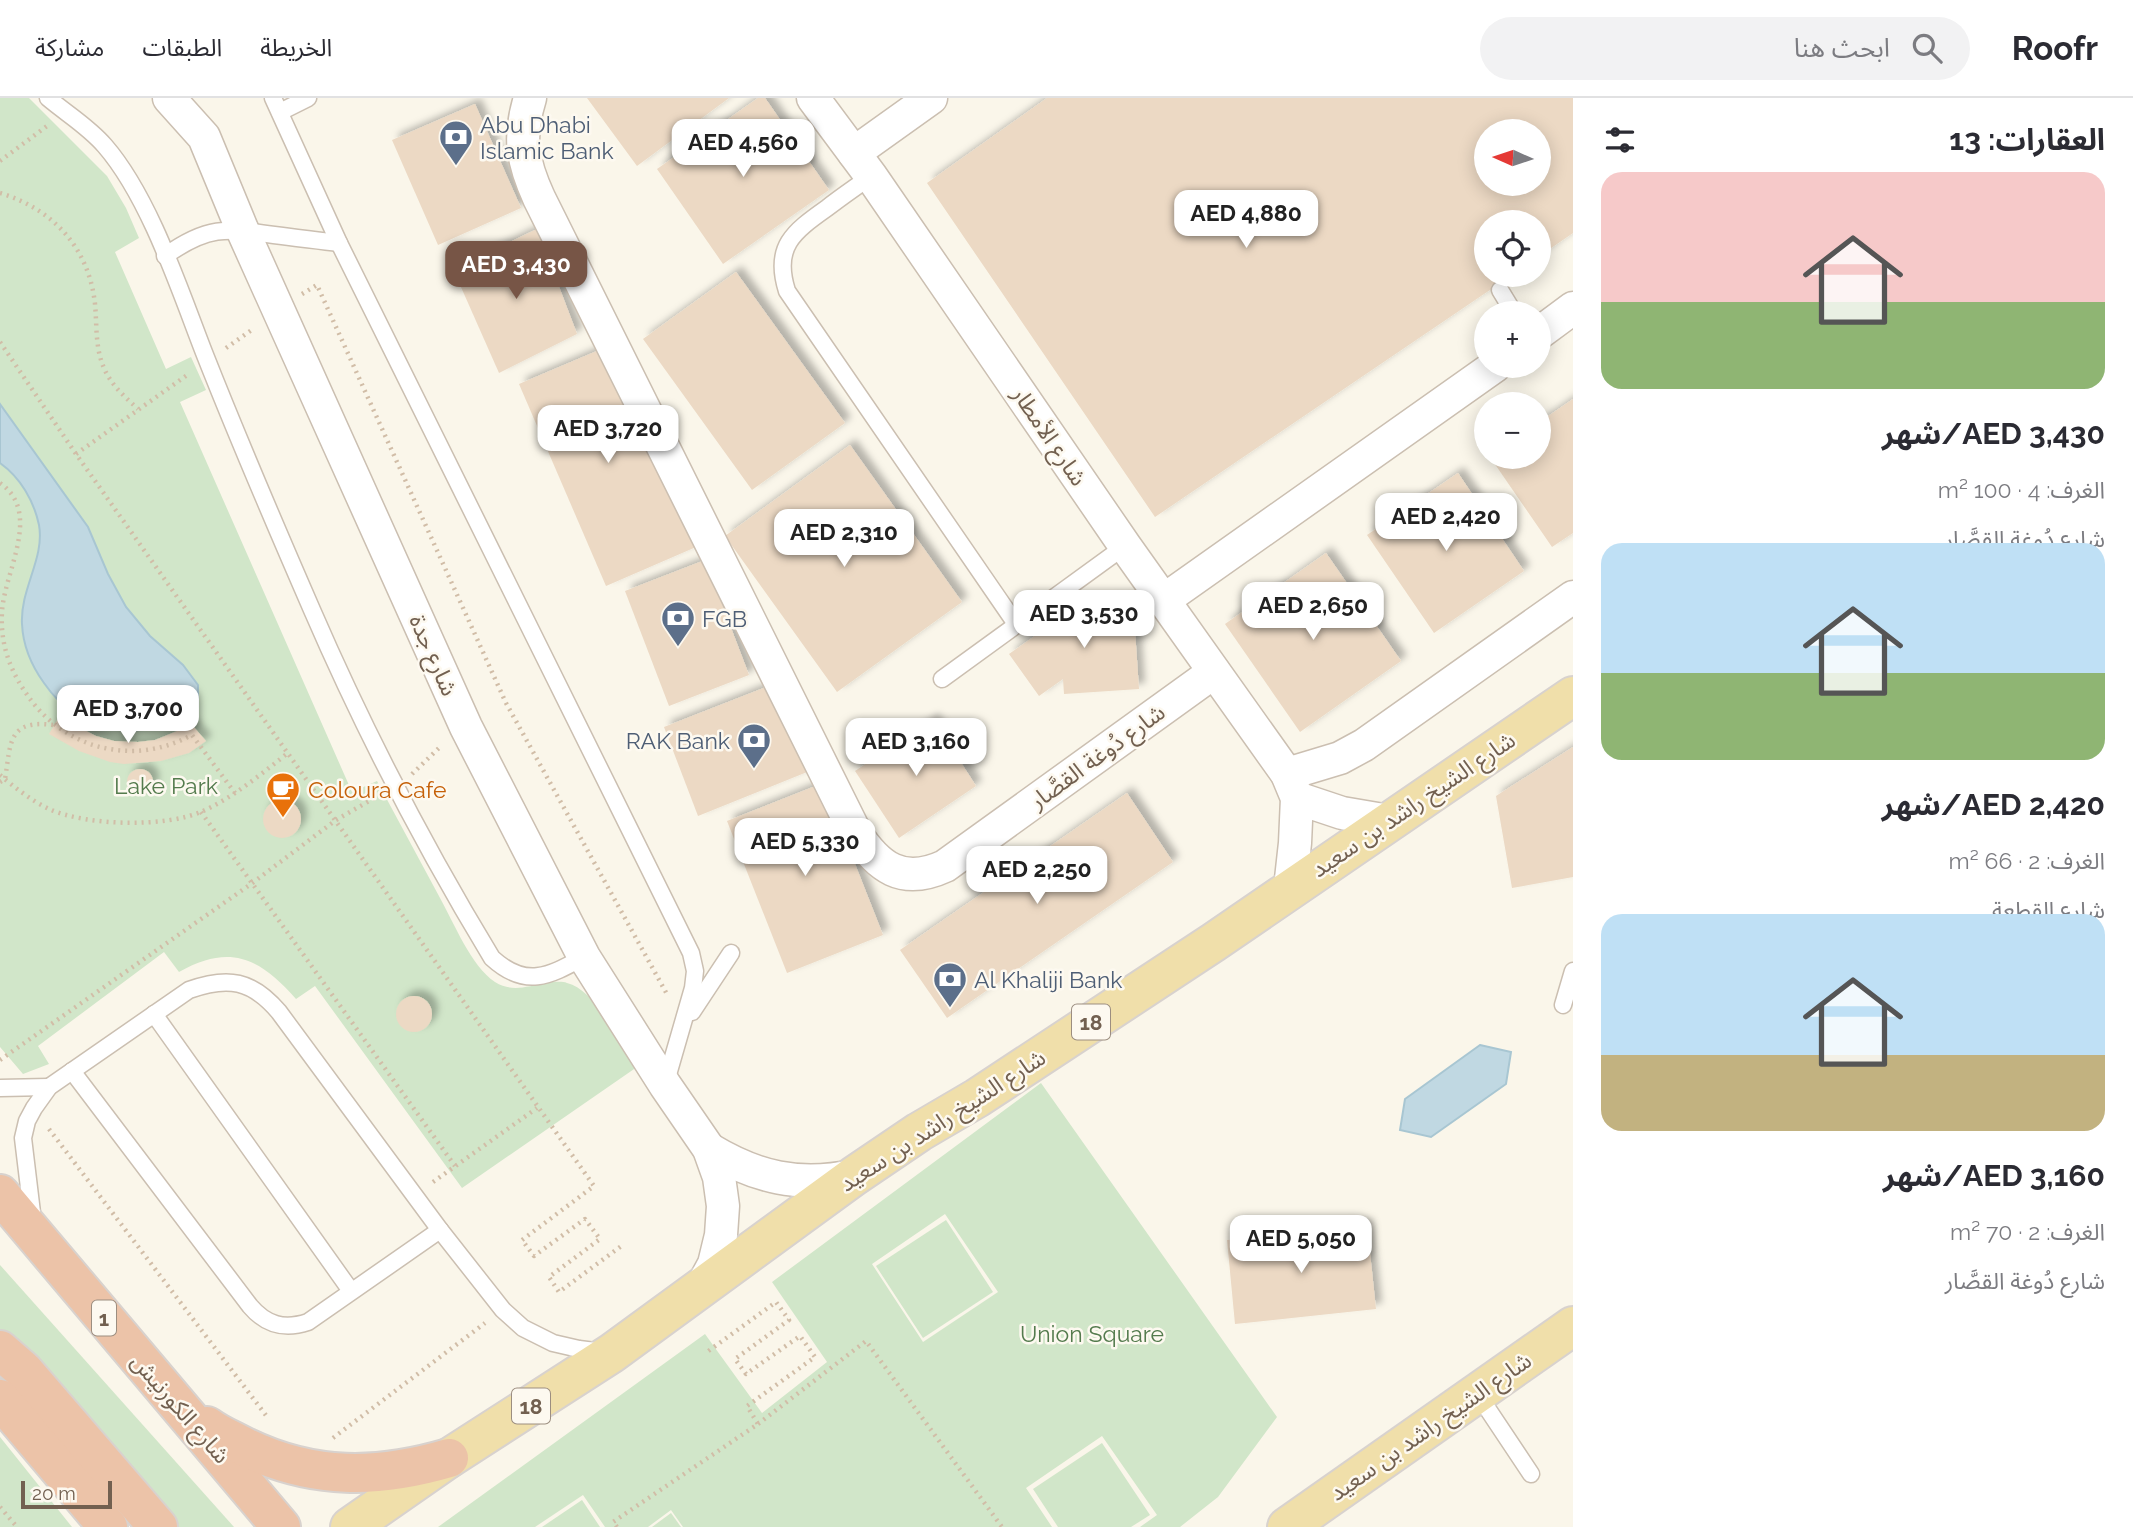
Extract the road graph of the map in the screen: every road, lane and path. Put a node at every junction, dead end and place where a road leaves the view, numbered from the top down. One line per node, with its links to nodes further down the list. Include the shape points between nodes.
1 (48, 98): 9 (lane)
2 (169, 98): 10 (street, شارع جدة)
3 (203, 98): 10 (street, شارع جدة)
4 (308, 98): 8 (lane)
5 (530, 98): 34 (street, شارع دُوغة القصَّار, via 522,147 539,198 855,832 888,869 911,875 945,866)
6 (813, 98): 12 (street, شارع الأمطار)
7 (932, 98): 12 (street)
8 (276, 105): 15 (lane)
9 (65, 113): 11 (path); 16 (lane, via 88,129 121,168)
10 (204, 137): 14 (street, شارع جدة)
11 (0, 161)
12 (862, 164): 30 (street, شارع الأمطار); 33 (lane, via 787,244 782,276 787,291)
13 (0, 193): 27 (path, via 50,217 75,245 91,280 103,367)
14 (242, 229): 15 (lane); 16 (lane, via 192,239); 51 (street, شارع جدة, via 466,727)
15 (339, 243): 56 (lane, via 685,937 695,971)
16 (165, 256): 51 (lane, via 346,685 394,786 492,958 527,977 553,974)
17 (317, 285): 53 (path, via 506,703)
18 (1500, 290): 19 (lane)
19 (1507, 301)
20 (1573, 308): 22 (street)
21 (260, 323): 24 (path)
22 (1551, 324)
23 (0, 342): 28 (path)
24 (219, 352)
25 (193, 371): 27 (path)
26 (1478, 378): 32 (street)
27 (138, 409): 28 (path)
28 (76, 454): 39 (path)
29 (0, 483): 37 (path, via 16,505 21,526 19,548 5,586 2,638 18,682)
30 (1125, 546): 32 (street, شارع الأمطار); 33 (lane)
31 (1573, 597): 42 (street, via 1364,745)
32 (1164, 600): 34 (street, شارع الأمطار)
33 (1016, 624): 35 (lane)
34 (1214, 672): 42 (street, شارع الأمطار)
35 (942, 679)
36 (1573, 696): 47 (main road, شارع الشيخ راشد بن سعيد / 18)
37 (55, 725): 41 (path, via 29,725 14,734); 43 (path, via 81,741 115,751 154,750 192,735)
38 (449, 738): 40 (path)
39 (288, 754): 43 (path); 46 (path)
40 (408, 778)
41 (2, 779): 45 (path, via 49,809 104,822 163,820)
42 (1292, 786): 47 (street, via 1342,813); 49 (street, via 1295,843)
43 (235, 793): 45 (path)
44 (382, 794): 46 (path)
45 (201, 812): 48 (path)
46 (336, 820): 48 (path); 64 (path)
47 (1389, 821): 49 (main road, شارع الشيخ راشد بن سعيد / 18)
48 (251, 884): 57 (path); 66 (path)
49 (1290, 888): 67 (main road, شارع الشيخ راشد بن سعيد / 18)
50 (731, 953): 56 (lane)
51 (584, 957): 59 (street, شارع جدة)
52 (1573, 971): 54 (lane)
53 (670, 1000)
54 (1563, 1005)
55 (154, 1014): 58 (lane); 69 (lane, via 207,983 239,983 268,999); 74 (lane)
56 (685, 1022): 59 (lane)
57 (0, 1061): 62 (path)
58 (72, 1071): 60 (lane); 74 (lane, via 258,1316 282,1327 295,1326)
59 (665, 1085): 65 (street, شارع جدة)
60 (49, 1087): 62 (lane); 63 (lane)
61 (0, 1088): 62 (lane)
62 (22, 1088)
63 (34, 1108): 71 (lane, via 23,1138); 84 (path)
64 (537, 1108): 66 (path); 72 (path, via 594,1186 522,1240 534,1256 585,1219 600,1239 549,1277 559,1292)
65 (709, 1149): 67 (street, شارع جدة, via 730,1162 778,1179 829,1181); 73 (street, شارع جدة, via 719,1177 722,1226 714,1264)
66 (455, 1167): 69 (path)
67 (854, 1176): 73 (main road, شارع الشيخ راشد بن سعيد / 18)
68 (0, 1194): 71 (highway, شارع الكورنيش / 1)
69 (415, 1195): 70 (lane)
70 (440, 1230): 74 (lane); 75 (lane)
71 (36, 1238): 81 (highway, شارع الكورنيش / 1)
72 (624, 1244)
73 (700, 1290): 79 (main road, شارع الشيخ راشد بن سعيد / 18)
74 (351, 1291)
75 (503, 1311): 79 (lane, via 529,1332 553,1343); 86 (path, via 310,1455)
76 (1573, 1326): 80 (main road, شارع الشيخ راشد بن سعيد)
77 (0, 1350): 93 (highway, via 23,1370)
78 (708, 1352): 83 (path, via 776,1302 789,1320 735,1359 746,1374 800,1336 815,1357 747,1406)
79 (612, 1353): 85 (main road, شارع الشيخ راشد بن سعيد / 18)
80 (1476, 1393): 87 (lane); 88 (main road, شارع الشيخ راشد بن سعيد)
81 (173, 1398): 86 (highway, via 216,1432 265,1457); 90 (highway, شارع الكورنيش / 1)
82 (0, 1399): 92 (highway)
83 (758, 1424): 95 (path, via 613,1522); 96 (path, via 866,1341)
84 (276, 1427)
85 (449, 1458): 86 (highway, via 384,1473); 94 (main road, شارع الشيخ راشد بن سعيد / 18)
86 (309, 1469)
87 (1531, 1474)
88 (1351, 1480): 97 (main road, شارع الشيخ راشد بن سعيد); 98 (street)
89 (0, 1507): 91 (path)
90 (276, 1524)
91 (17, 1527)
92 (108, 1527)
93 (158, 1527)
94 (350, 1527)
95 (617, 1527)
96 (1002, 1527)
97 (1287, 1527)
98 (1324, 1527)

